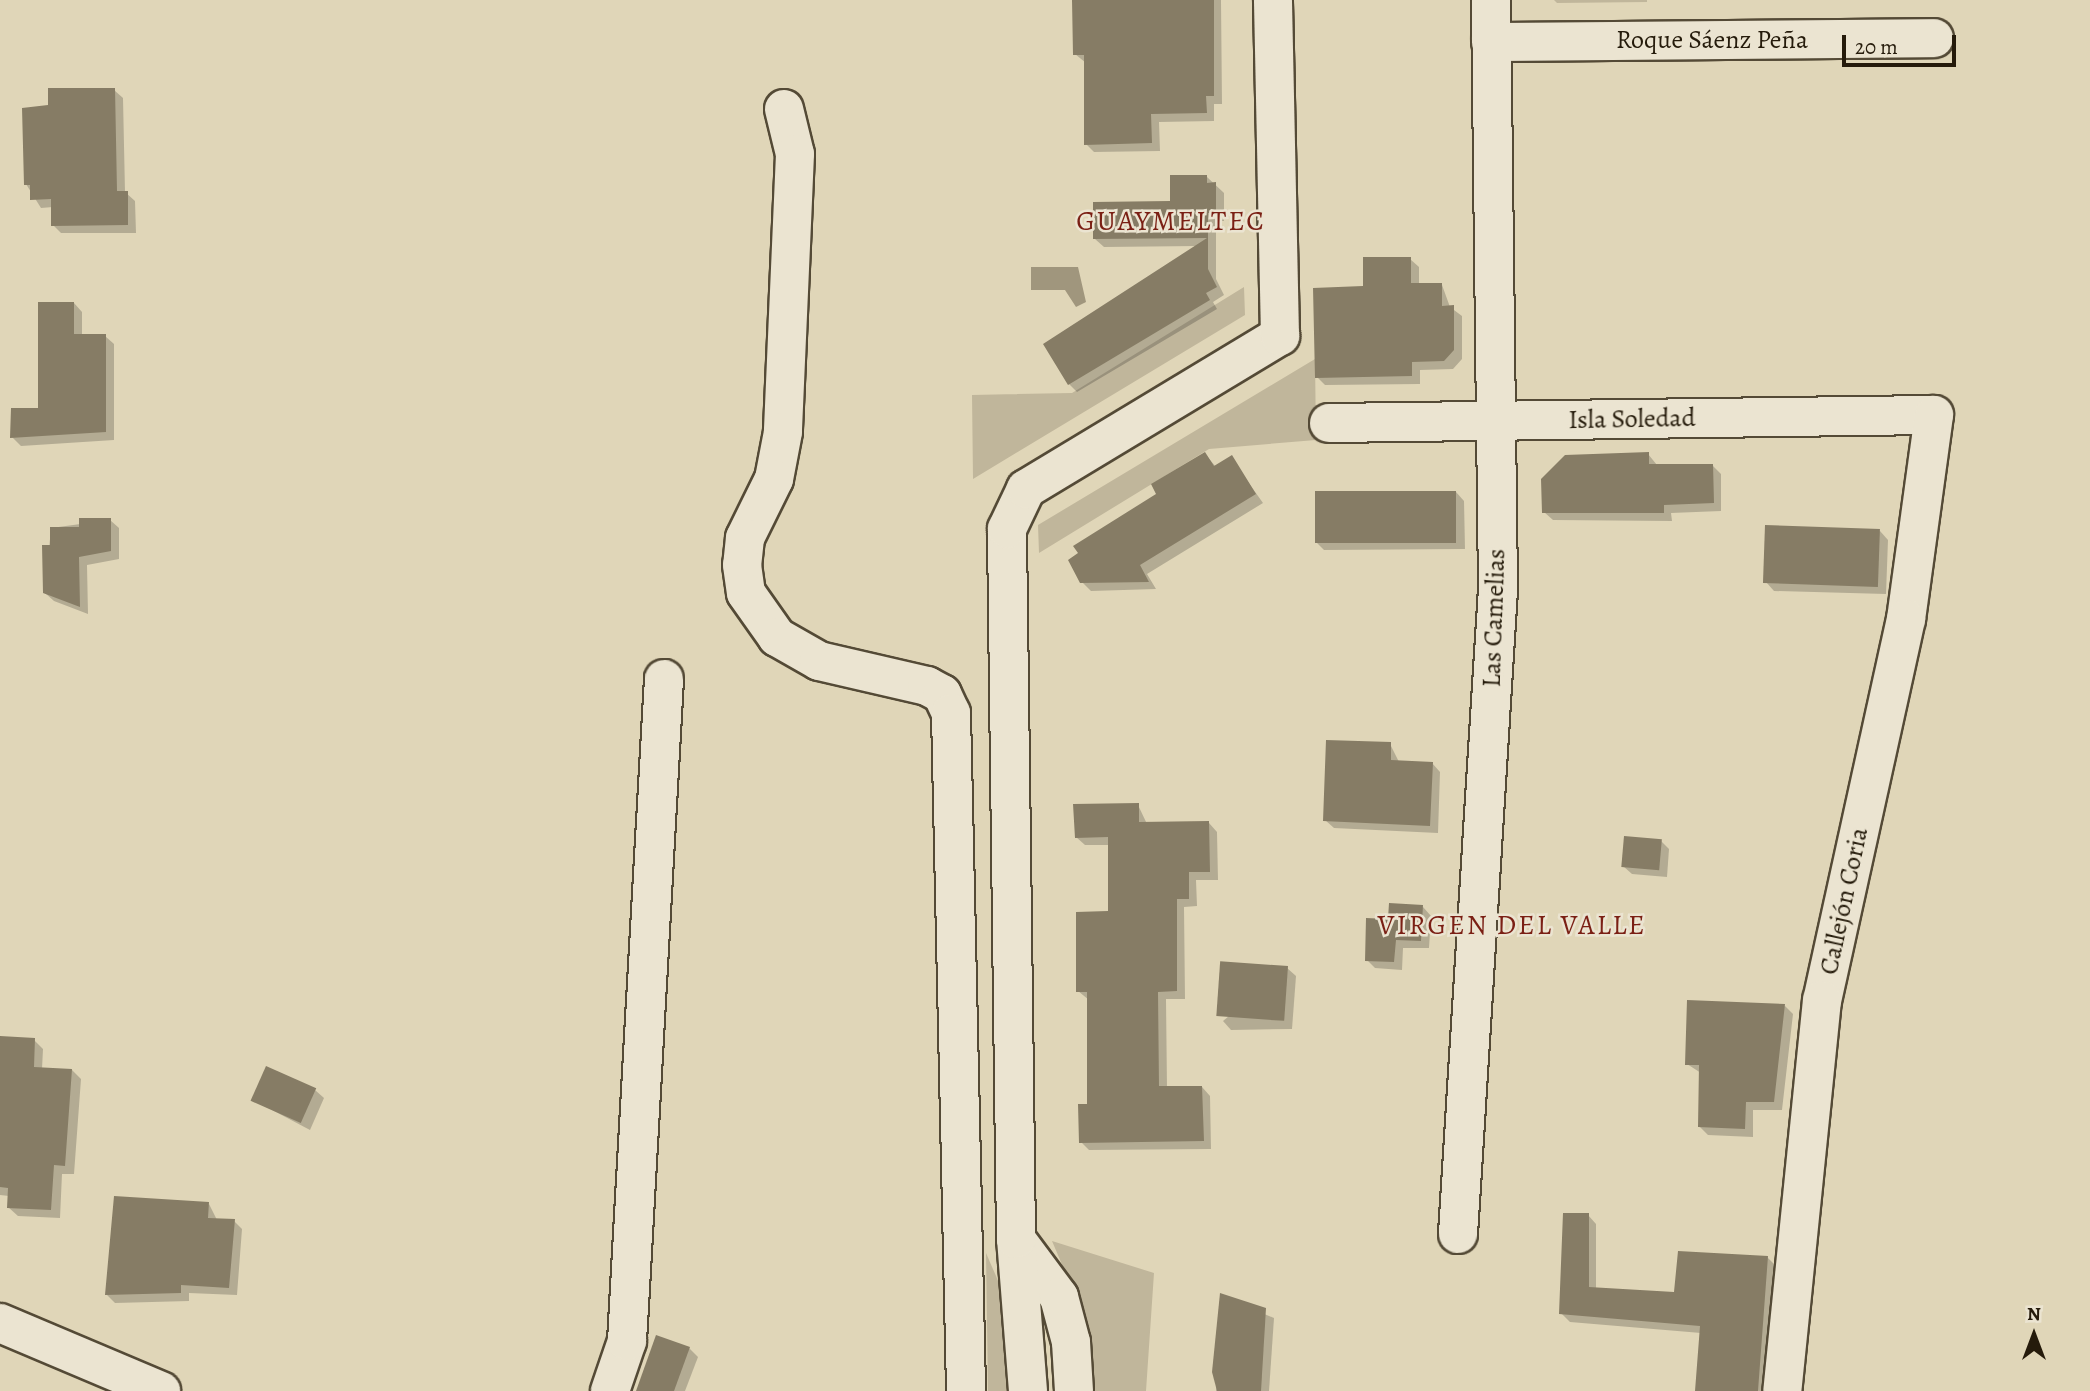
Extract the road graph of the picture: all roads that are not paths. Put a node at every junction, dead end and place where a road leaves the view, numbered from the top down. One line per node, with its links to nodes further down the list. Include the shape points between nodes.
1 (1273, 0): 11 (street, via 1280,335 1026,489 1007,530)
2 (1490, 0): 4 (street, Las Camelias)
3 (1934, 38): 4 (street, Roque Sáenz Peña)
4 (1491, 42): 7 (street, Las Camelias)
5 (784, 109): 15 (street, via 795,153 783,432 774,479 745,538 742,565 757,615 777,637 819,661 927,686 942,694 951,713)
6 (1934, 415): 7 (street, Isla Soledad); 18 (street, Callejón Coria, via 1906,619 1822,1000)
7 (1498, 421): 8 (street, Isla Soledad); 10 (street, Las Camelias, via 1498,590)
8 (1329, 423)
9 (664, 679): 14 (street, via 627,1341)
10 (1458, 1234)
11 (1016, 1239): 16 (street); 17 (street, via 1059,1297 1071,1342)
12 (0, 1323): 13 (street)
13 (161, 1391)
14 (610, 1391)
15 (966, 1391)
16 (1028, 1391)
17 (1074, 1391)
18 (1782, 1391)

